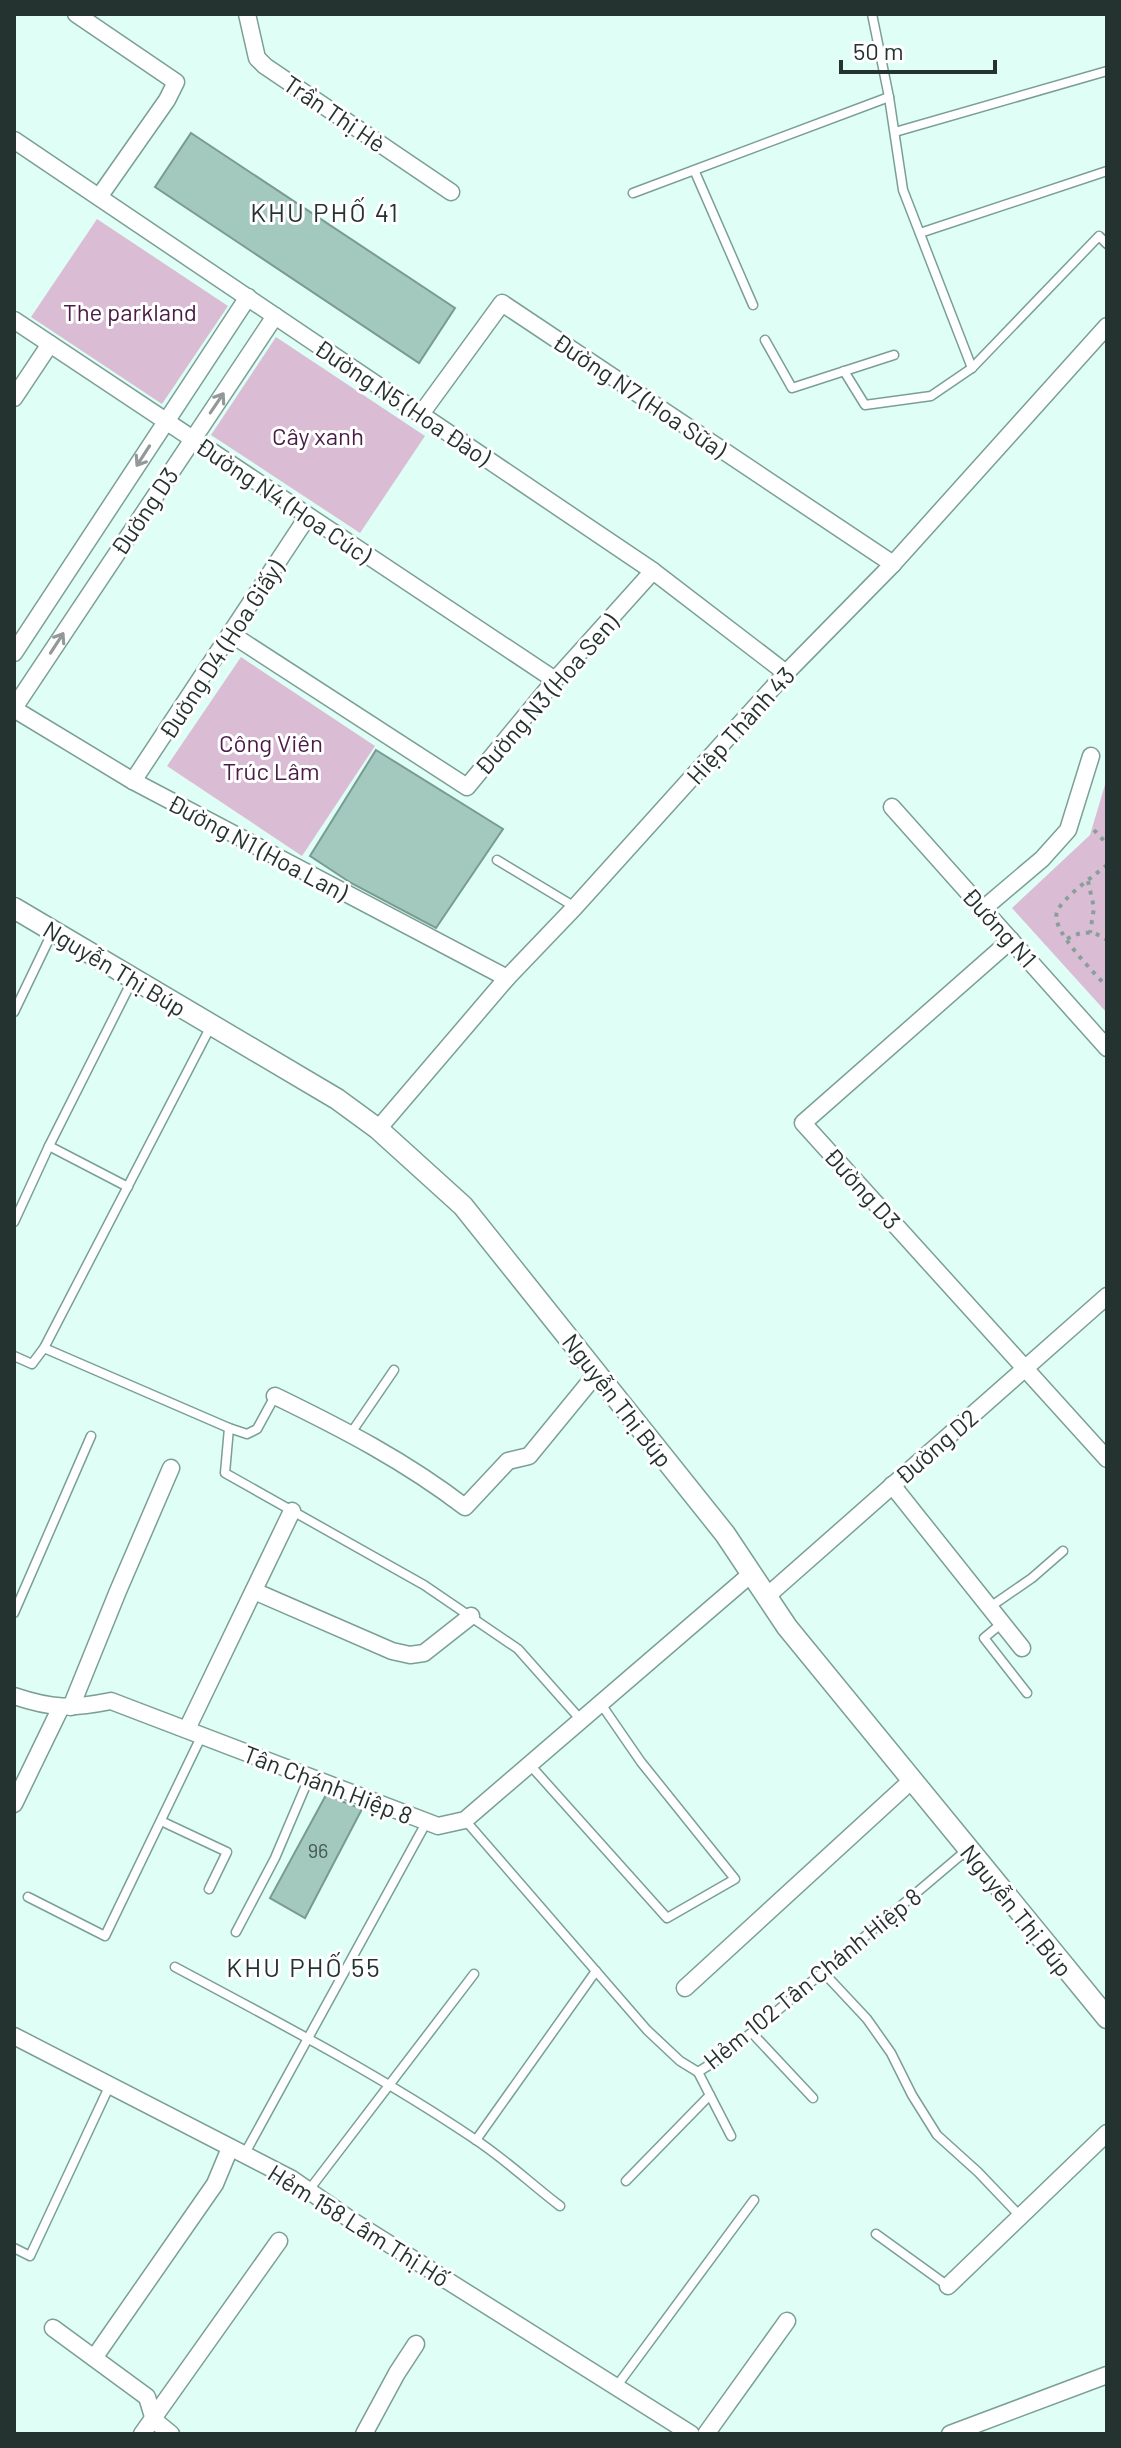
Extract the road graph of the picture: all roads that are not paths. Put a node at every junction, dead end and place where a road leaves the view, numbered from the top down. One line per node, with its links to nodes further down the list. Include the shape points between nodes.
1 (76, 14): 12 (street, via 176,82)
2 (247, 14): 10 (street, Trần Thị Hè, via 257,58 265,66)
3 (872, 14): 5 (lane)
4 (1107, 71): 6 (lane)
5 (889, 97): 6 (lane); 9 (lane)
6 (895, 132): 13 (lane, via 903,190)
7 (14, 140): 12 (street, Đường N5 (Hoa Đào))
8 (1107, 171): 13 (lane)
9 (695, 172): 11 (lane); 16 (lane)
10 (451, 192)
11 (633, 193)
12 (99, 197): 15 (street, Đường N5 (Hoa Đào))
13 (920, 233): 23 (lane)
14 (1107, 244): 23 (lane, via 1099,236)
15 (248, 297): 17 (street, Đường N5 (Hoa Đào)); 27 (street, Đường D3)
16 (753, 305)
17 (275, 316): 26 (street, Đường N5 (Hoa Đào)); 28 (street, Đường D3, one-way to 17)
18 (14, 320): 21 (street, Đường N4 (Hoa Cúc))
19 (1107, 326): 30 (street, Hiệp Thành 43)
20 (765, 340): 24 (lane, via 792,388)
21 (50, 344): 25 (street); 27 (street, Đường N4 (Hoa Cúc))
22 (894, 355): 24 (lane)
23 (972, 368): 24 (lane, via 931,396 865,405)
24 (844, 371)
25 (14, 398)
26 (421, 414): 30 (street, Đường N7 (Hoa Sữa), via 502,303); 31 (street, Đường N5 (Hoa Đào))
27 (166, 421): 28 (street, Đường N4 (Hoa Cúc)); 33 (street, Đường D3, one-way to 33)
28 (193, 439): 29 (street, Đường N4 (Hoa Cúc)); 36 (street, Đường D3, one-way to 28)
29 (308, 516): 32 (street, Đường D4 (Hoa Giấy)); 35 (street, Đường N4 (Hoa Cúc))
30 (893, 564): 34 (street, Hiệp Thành 43)
31 (653, 571): 34 (street, Đường N5 (Hoa Đào)); 35 (street, Đường N3 (Hoa Sen))
32 (231, 634): 35 (street, Đường N3 (Hoa Sen), via 467,787); 38 (street, Đường D4 (Hoa Giấy))
33 (14, 653)
34 (786, 673): 41 (street, Hiệp Thành 43)
35 (555, 680)
36 (14, 708): 38 (street, Đường N1 (Hoa Lan))
37 (1091, 756): 43 (street, via 1068,830)
38 (133, 781): 46 (street, Đường N1 (Hoa Lan))
39 (892, 807): 43 (street, Đường N1)
40 (497, 860): 41 (lane)
41 (575, 907): 46 (street, Hiệp Thành 43)
42 (14, 908): 44 (street, Nguyễn Thị Búp)
43 (983, 909): 45 (street, Đường N1)
44 (53, 931): 47 (street, Nguyễn Thị Búp); 48 (lane)
45 (1011, 940): 50 (street, Đường N1); 58 (street, Đường D3, via 803,1123)
46 (507, 978): 51 (street, Hiệp Thành 43)
47 (133, 979): 49 (street, Nguyễn Thị Búp); 52 (lane)
48 (14, 1012)
49 (211, 1025): 51 (street, Nguyễn Thị Búp); 53 (lane)
50 (1107, 1048)
51 (378, 1129): 60 (street, Nguyễn Thị Búp, via 463,1206)
52 (49, 1146): 53 (lane); 54 (lane)
53 (128, 1187): 56 (lane)
54 (14, 1222)
55 (1107, 1296): 58 (street, Đường D2)
56 (44, 1348): 57 (lane, via 32,1364); 62 (lane)
57 (14, 1356)
58 (1025, 1367): 65 (street, Đường D3); 67 (street, Đường D2)
59 (394, 1370): 63 (lane)
60 (597, 1373): 63 (street, via 529,1456 502,1465 465,1507 425,1476); 70 (street, Nguyễn Thị Búp)
61 (275, 1396): 62 (lane, via 257,1429 247,1434); 63 (street)
62 (229, 1428): 68 (lane, via 225,1473)
63 (351, 1433)
64 (91, 1436): 74 (lane)
65 (1107, 1459)
66 (171, 1468): 81 (street)
67 (892, 1485): 72 (street, Đường D2); 73 (street)
68 (292, 1511): 71 (street); 75 (lane)
69 (1063, 1551): 73 (lane)
70 (751, 1574): 72 (street, Nguyễn Thị Búp); 80 (street)
71 (254, 1591): 75 (street, via 410,1655 424,1653); 83 (street)
72 (766, 1597): 86 (street, Nguyễn Thị Búp)
73 (989, 1607): 76 (street)
74 (14, 1613)
75 (471, 1616): 82 (lane, via 518,1649)
76 (1002, 1623): 77 (street); 78 (lane, via 984,1638)
77 (1022, 1648)
78 (1027, 1693)
79 (14, 1696): 81 (street, Tân Chánh Hiệp 8, via 46,1707)
80 (601, 1704): 82 (street); 84 (lane, via 735,1879 667,1918)
81 (66, 1707): 83 (street, Tân Chánh Hiệp 8, via 111,1701); 87 (street)
82 (581, 1720): 84 (street)
83 (195, 1732): 85 (street, Tân Chánh Hiệp 8); 89 (lane)
84 (530, 1765): 88 (street)
85 (309, 1778): 90 (street, Tân Chánh Hiệp 8); 94 (lane)
86 (912, 1780): 91 (street, Nguyễn Thị Búp); 99 (street)
87 (14, 1804)
88 (465, 1820): 90 (street, Tân Chánh Hiệp 8); 96 (lane, Hẻm 102 Tân Chánh Hiệp 8)
89 (161, 1821): 92 (lane, via 227,1852); 93 (lane, via 105,1936)
90 (426, 1823): 103 (lane)
91 (968, 1849): 97 (lane, Hẻm 102 Tân Chánh Hiệp 8); 100 (street, Nguyễn Thị Búp)
92 (209, 1889)
93 (28, 1897)
94 (236, 1932)
95 (175, 1967): 103 (lane)
96 (596, 1971): 104 (lane, Hẻm 102 Tân Chánh Hiệp 8, via 647,2030); 111 (lane)
97 (823, 1972): 101 (lane, Hẻm 102 Tân Chánh Hiệp 8); 117 (lane, via 891,2053 937,2135)
98 (474, 1974): 105 (lane)
99 (685, 1988)
100 (1107, 2018)
101 (752, 2033): 104 (lane, Hẻm 102 Tân Chánh Hiệp 8); 108 (lane)
102 (14, 2036): 106 (street, Hẻm 158 Lâm Thị Hố)
103 (309, 2038): 105 (lane); 112 (lane)
104 (698, 2072): 107 (lane)
105 (390, 2085): 111 (lane); 114 (lane)
106 (109, 2087): 112 (street, Hẻm 158 Lâm Thị Hố); 120 (lane, via 30,2256)
107 (710, 2095): 110 (lane); 113 (lane)
108 (813, 2098)
109 (1107, 2133): 117 (street)
110 (731, 2136)
111 (476, 2140): 116 (lane)
112 (237, 2151): 114 (street, Hẻm 158 Lâm Thị Hố); 125 (street)
113 (626, 2181)
114 (309, 2190): 127 (street, Hẻm 158 Lâm Thị Hố)
115 (754, 2200): 127 (lane)
116 (560, 2206)
117 (1021, 2218): 121 (street)
118 (876, 2234): 121 (lane)
119 (279, 2241): 128 (street)
120 (14, 2248)
121 (948, 2286)
122 (787, 2321): 133 (street)
123 (53, 2328): 125 (street)
124 (416, 2344): 131 (street)
125 (94, 2358): 128 (street, via 147,2397)
126 (1107, 2375): 134 (street)
127 (616, 2387): 132 (street, Hẻm 158 Lâm Thị Hố)
128 (154, 2420): 129 (street); 130 (street)
129 (142, 2434)
130 (171, 2434)
131 (364, 2434)
132 (691, 2434)
133 (706, 2434)
134 (950, 2434)

